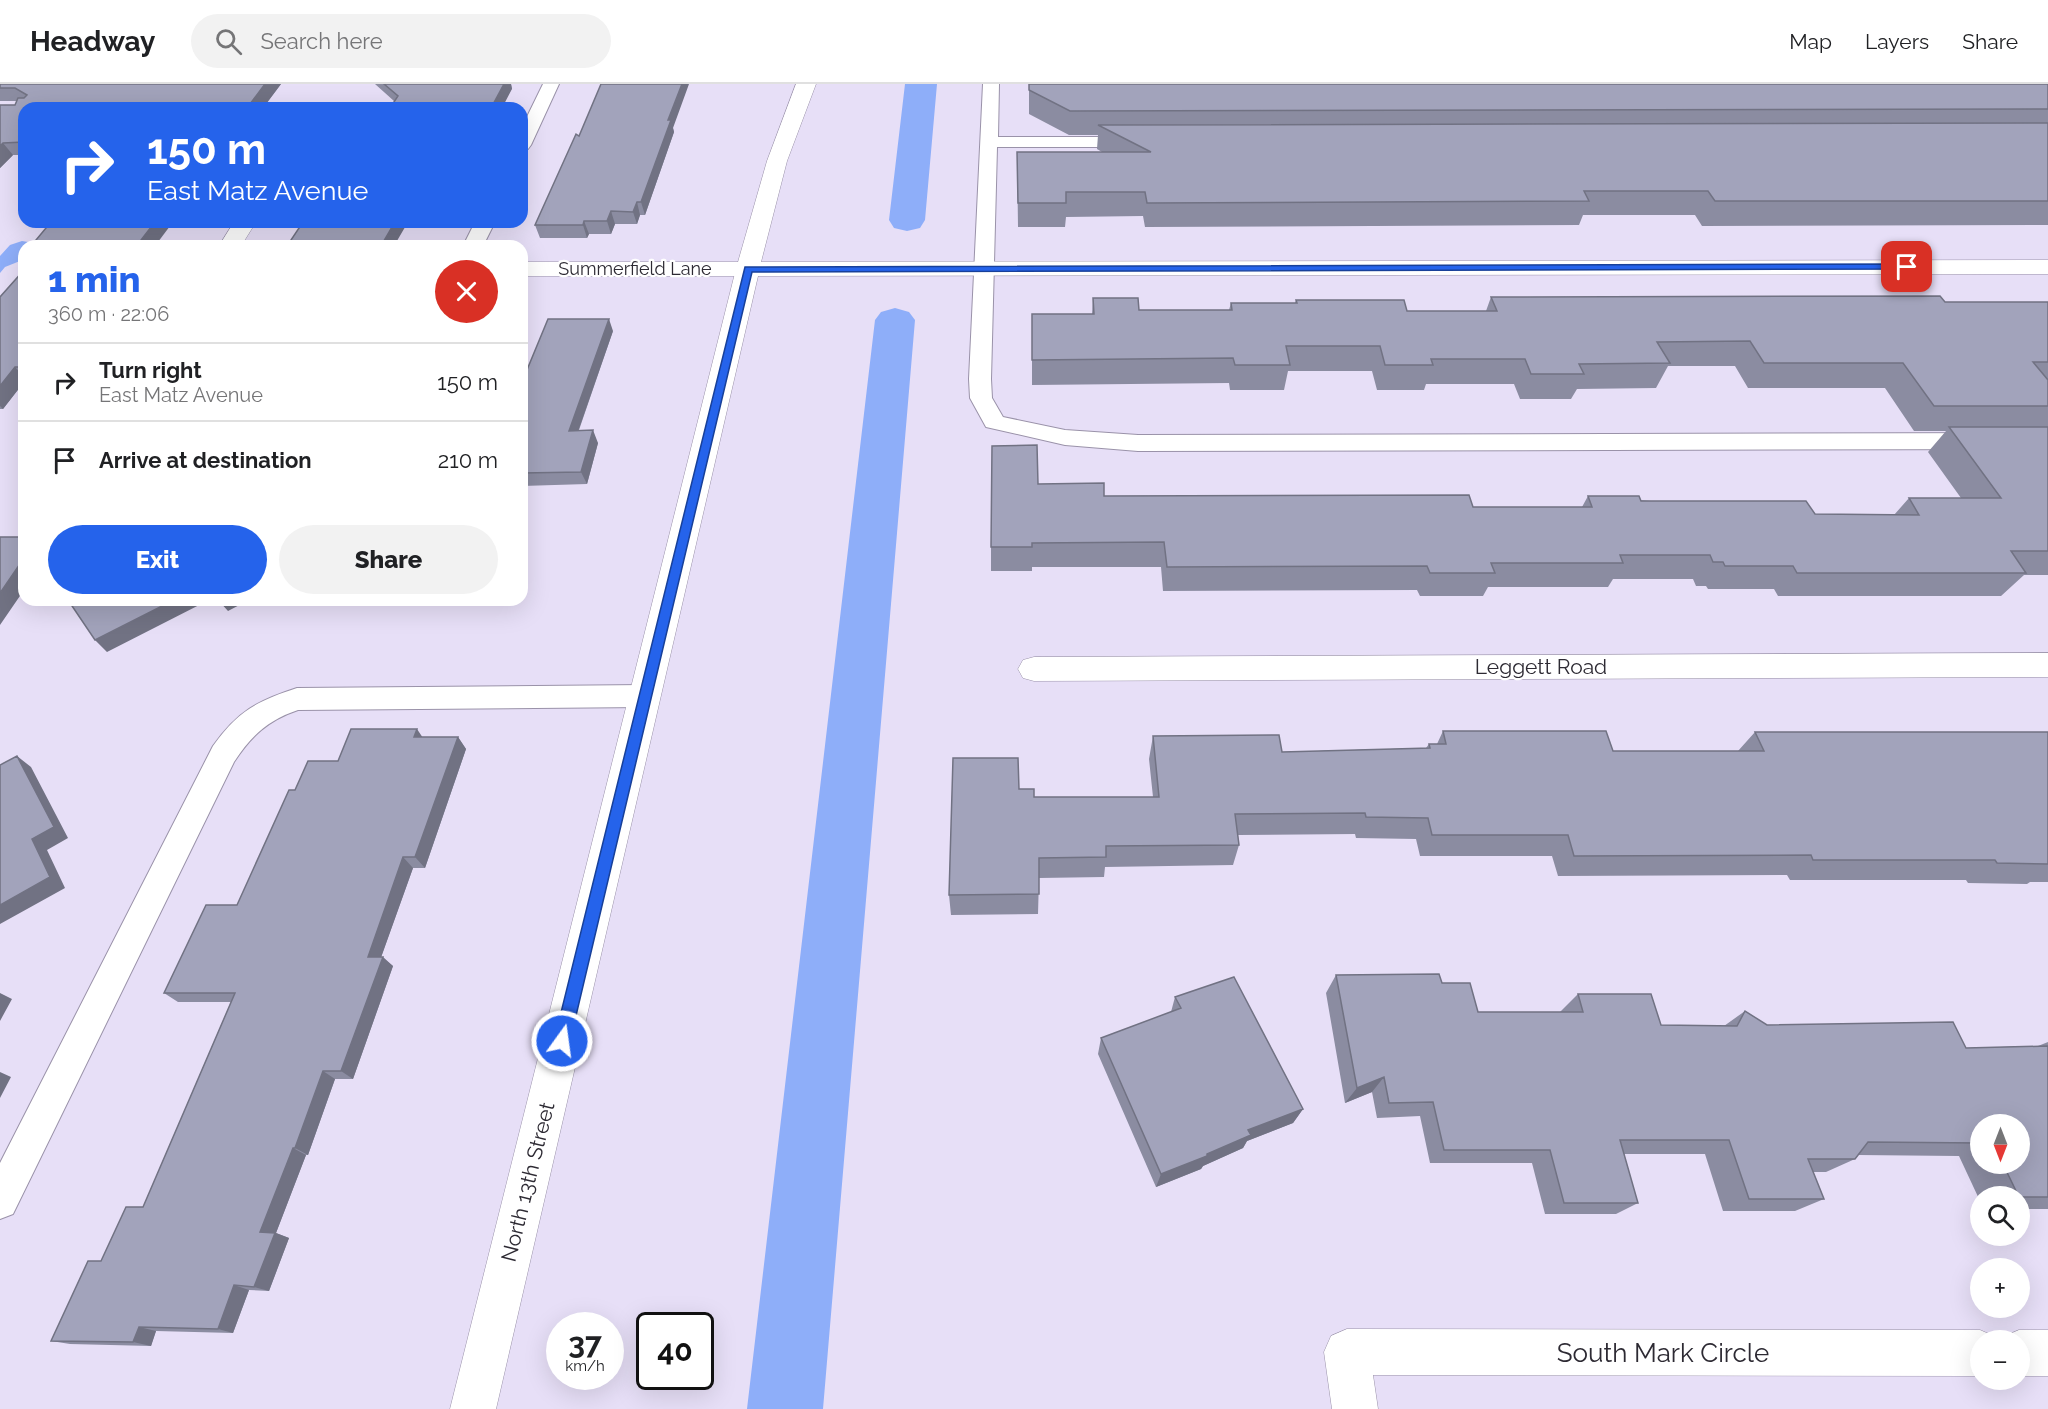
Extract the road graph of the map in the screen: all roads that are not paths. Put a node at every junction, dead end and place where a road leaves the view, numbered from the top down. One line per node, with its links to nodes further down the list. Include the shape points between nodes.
1 (551, 84): 4 (lane)
2 (806, 84): 10 (street, North 13th Street, via 777,161)
3 (991, 84): 5 (lane)
4 (528, 132)
5 (989, 142): 6 (lane); 9 (lane)
6 (1155, 142)
7 (2048, 267): 9 (street, Summerfield Lane)
8 (528, 268): 10 (street, Summerfield Lane)
9 (982, 268): 10 (street, Summerfield Lane); 11 (lane, via 981,398 994,422 1078,441)
10 (748, 269): 14 (street, North 13th Street)
11 (2048, 441)
12 (2048, 665): 13 (street, Leggett Road)
13 (1034, 669)
14 (645, 696): 15 (lane, via 297,699 262,711 240,730 223,754); 19 (street, North 13th Street)
15 (0, 1201)
16 (1970, 1353): 20 (street, South Mark Circle, via 1347,1352)
17 (2030, 1353): 18 (street)
18 (2048, 1353)
19 (473, 1409)
20 (1355, 1409)

